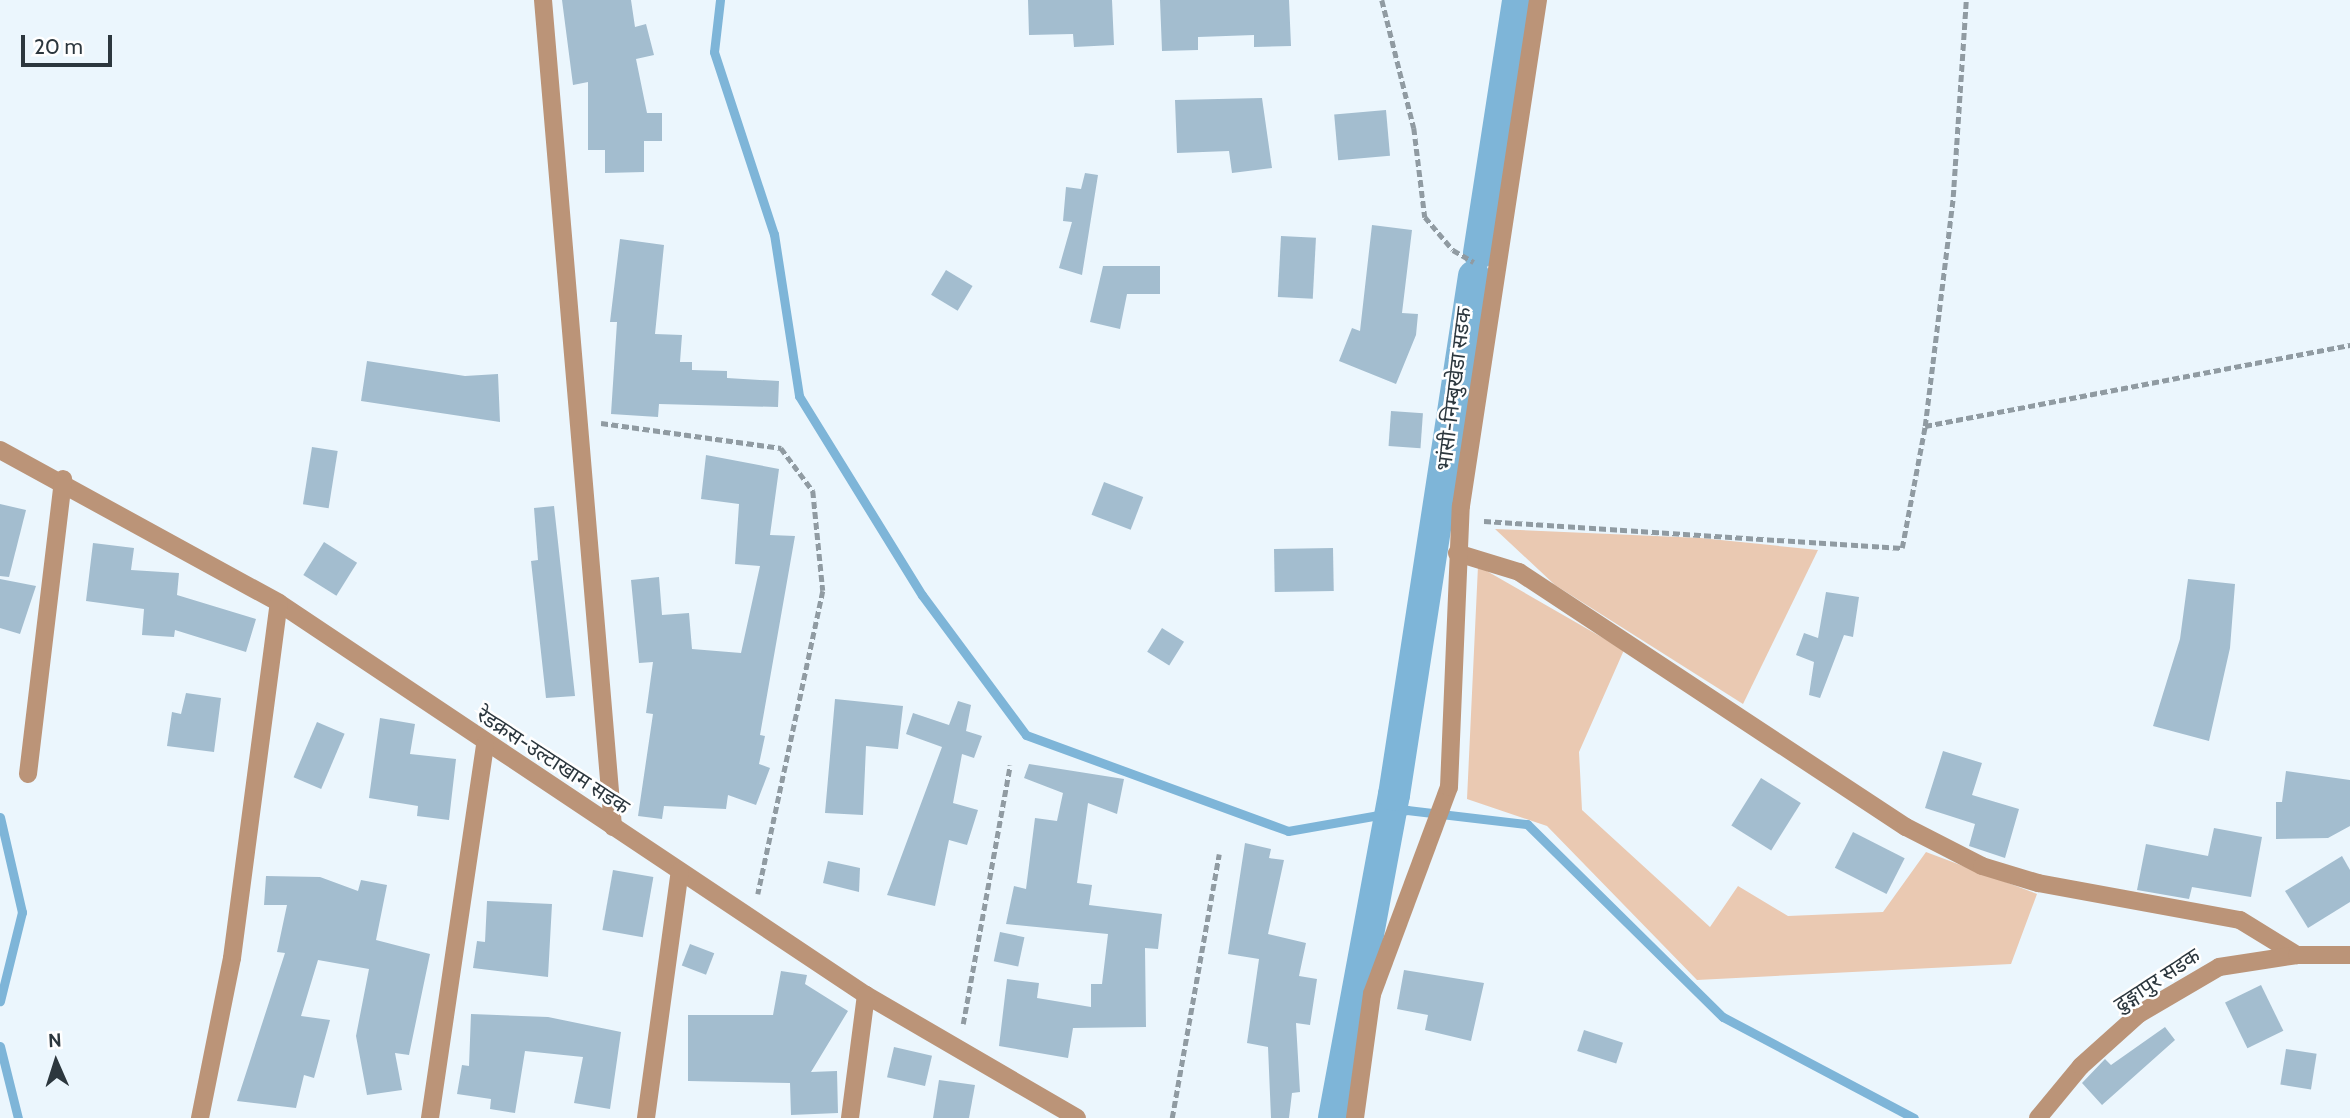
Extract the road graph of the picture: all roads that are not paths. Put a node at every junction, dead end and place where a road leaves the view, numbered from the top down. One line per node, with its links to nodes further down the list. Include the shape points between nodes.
1 (543, 0): 9 (street)
2 (1538, 0): 5 (street, भांसी-निम्बुखेडा सडक, via 1492,273)
3 (0, 450): 4 (street, रेडक्रस-उल्टाखाम सडक)
4 (63, 480): 6 (street, रेडक्रस-उल्टाखाम सडक); 8 (street)
5 (1457, 553): 11 (street, via 1519,572 1906,827 1982,866 2038,883 2240,919); 19 (street, भांसी-निम्बुखेडा सडक, via 1450,787 1372,994)
6 (279, 603): 7 (street, रेडक्रस-उल्टाखाम सडक); 14 (street, via 232,958)
7 (485, 745): 9 (street, रेडक्रस-उल्टाखाम सडक); 15 (street)
8 (28, 774)
9 (613, 827): 10 (street, रेडक्रस-उल्टाखाम सडक)
10 (680, 871): 13 (street, रेडक्रस-उल्टाखाम सडक); 16 (street)
11 (2297, 955): 12 (street, ढुङ्गापुर सडक); 20 (street, ढुङ्गापुर सडक, via 2219,967 2139,1014 2081,1066)
12 (2350, 955)
13 (866, 995): 17 (street); 18 (street, रेडक्रस-उल्टाखाम सडक)
14 (200, 1118)
15 (430, 1118)
16 (646, 1118)
17 (850, 1118)
18 (1077, 1118)
19 (1355, 1118)
20 (2038, 1118)

